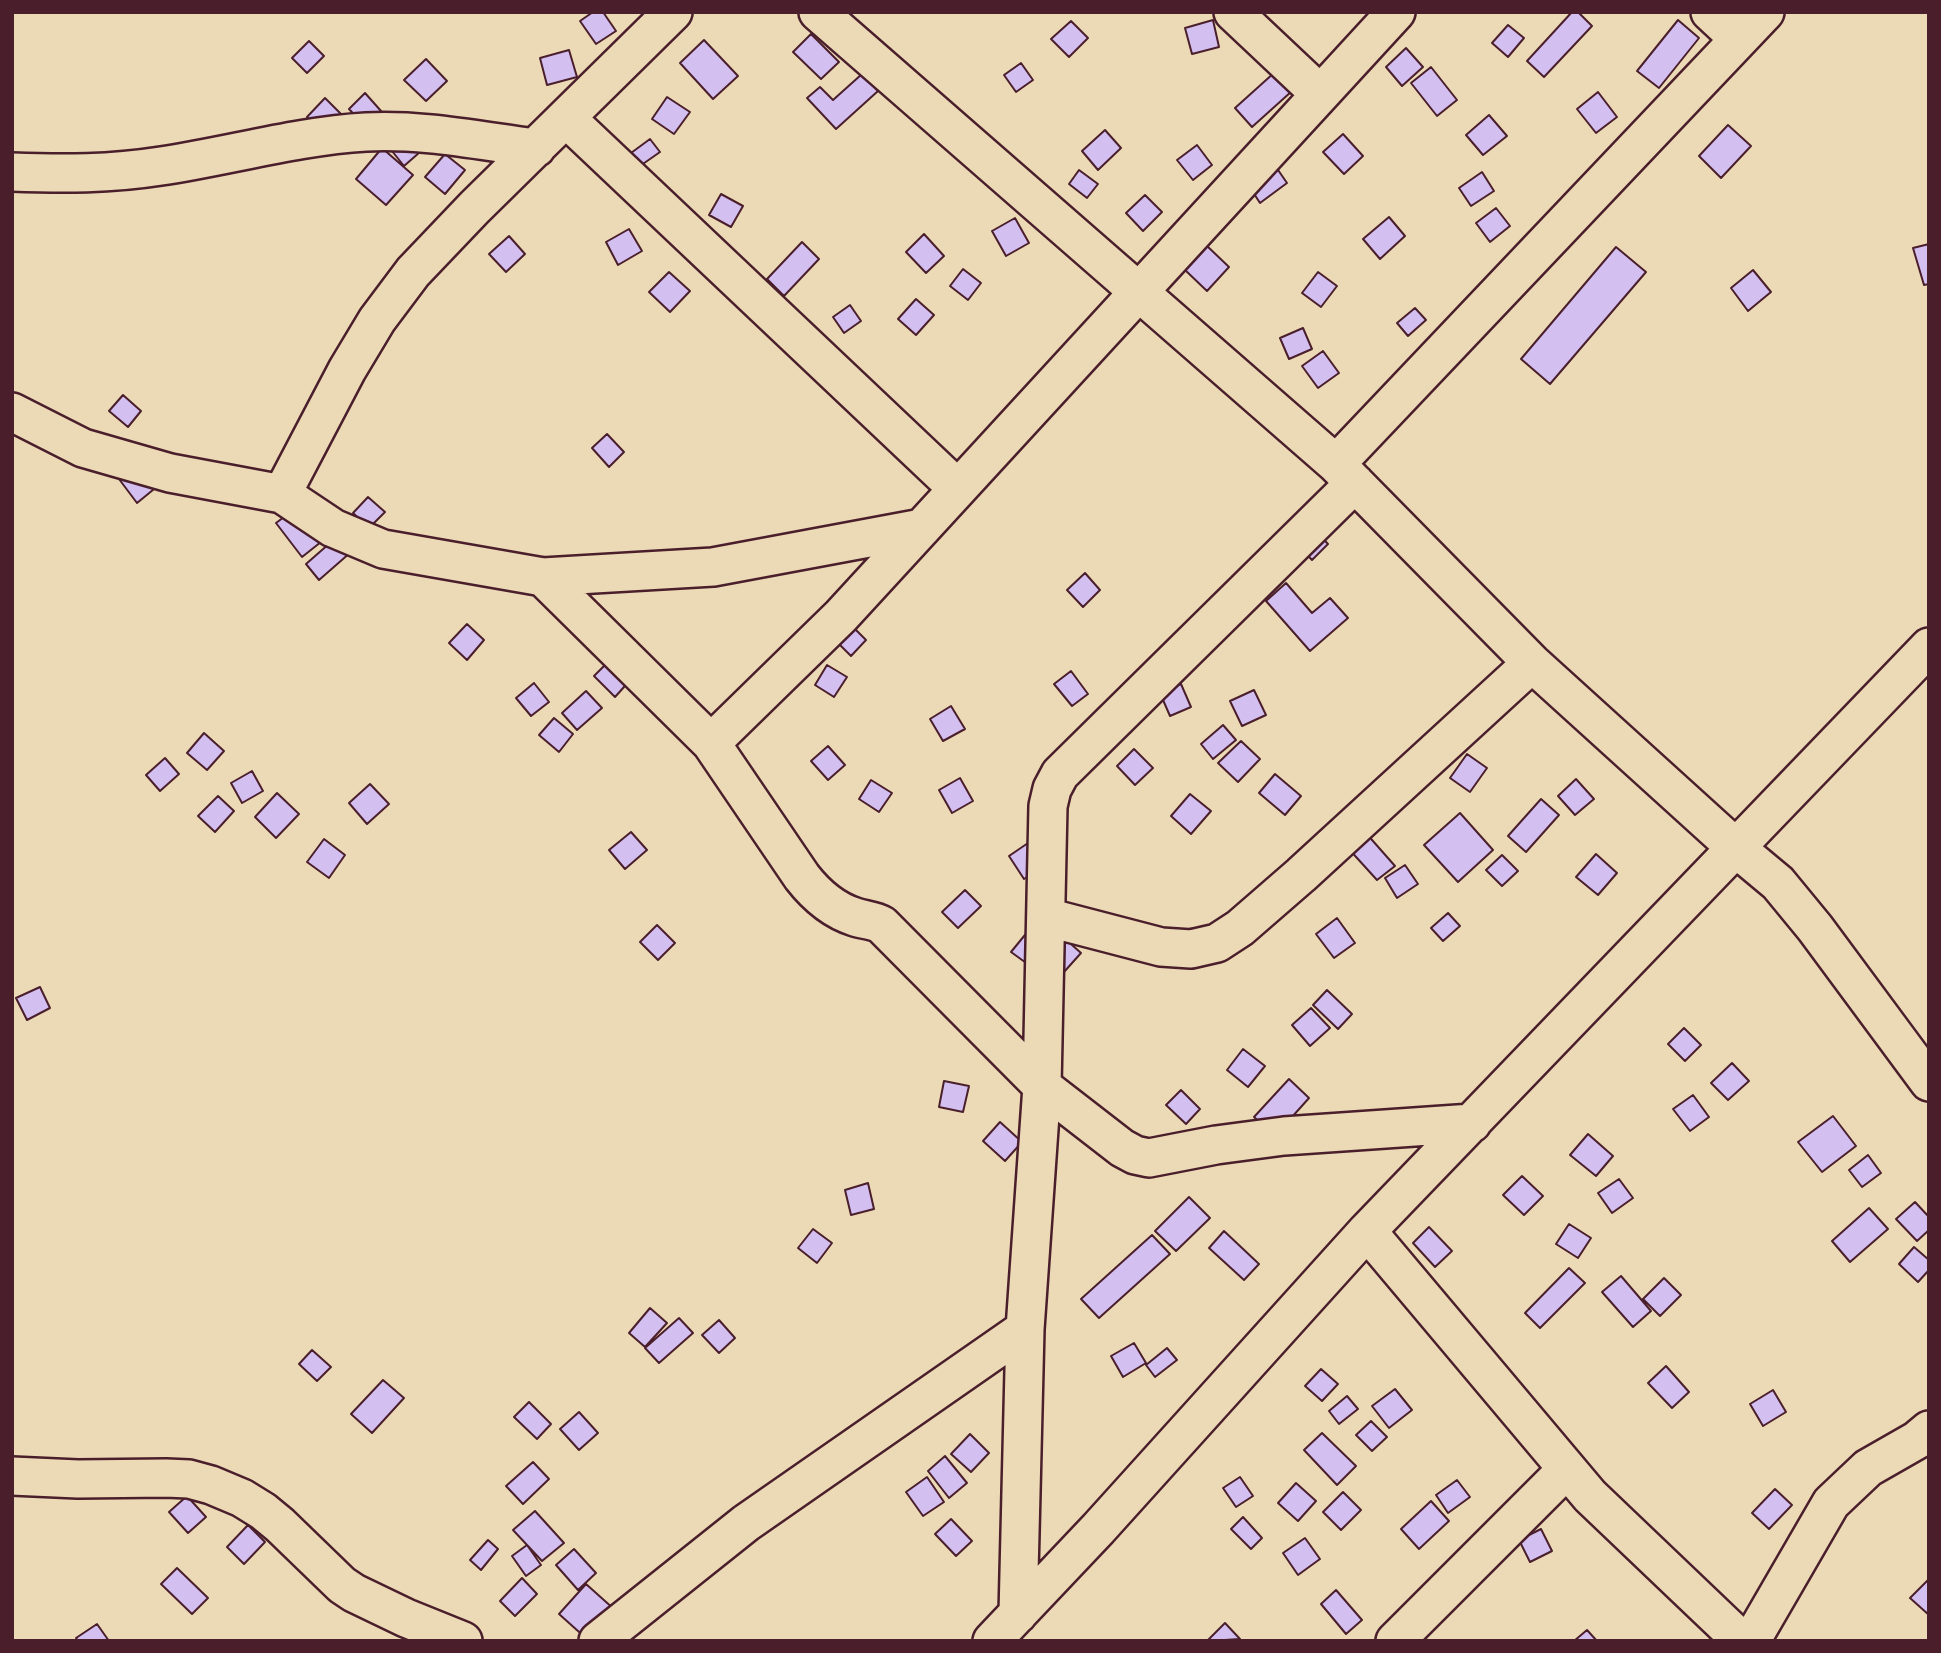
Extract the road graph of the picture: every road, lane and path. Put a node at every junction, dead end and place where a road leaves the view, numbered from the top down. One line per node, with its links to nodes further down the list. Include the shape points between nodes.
1 (673, 12): 9 (street)
2 (818, 12): 12 (street)
3 (1233, 12): 8 (street)
4 (1396, 12): 8 (street)
5 (1710, 12): 7 (street)
6 (1765, 12): 7 (street)
7 (1739, 39): 14 (street)
8 (1320, 94): 12 (street)
9 (566, 118): 10 (street); 15 (street)
10 (536, 148): 11 (street, via 367,132 121,172); 16 (street, via 413,272 377,320)
11 (12, 172)
12 (1138, 293): 14 (street); 15 (street)
13 (12, 412): 16 (street, via 83,449 170,473)
14 (1345, 474): 20 (street); 23 (street, via 1060,775 1048,806)
15 (957, 488): 17 (street)
16 (282, 494): 18 (street, via 333,528 383,549)
17 (922, 528): 18 (street, via 713,567); 21 (street, via 841,617)
18 (542, 577): 21 (street)
19 (1929, 647): 22 (street)
20 (1532, 663): 22 (street); 23 (street, via 1301,875 1217,943 1191,949 1161,947)
21 (711, 743): 25 (street, via 818,896 834,908 882,925)
22 (1736, 848): 24 (street, via 1779,883); 26 (street)
23 (1046, 917): 25 (street)
24 (1929, 1082)
25 (1042, 1086): 26 (street, via 1122,1149 1149,1158 1284,1136); 28 (street)
26 (1472, 1123): 27 (street)
27 (1367, 1231): 30 (street); 32 (street)
28 (1025, 1329): 32 (street); 34 (street, via 746,1523)
29 (1929, 1430): 38 (street, via 1868,1468 1831,1503)
30 (1567, 1469): 36 (street); 37 (street)
31 (12, 1476): 33 (street, via 189,1479 211,1485 263,1511 354,1593)
32 (1018, 1614): 35 (street)
33 (463, 1641)
34 (598, 1641)
35 (992, 1641)
36 (1395, 1641)
37 (1742, 1641)
38 (1751, 1641)

